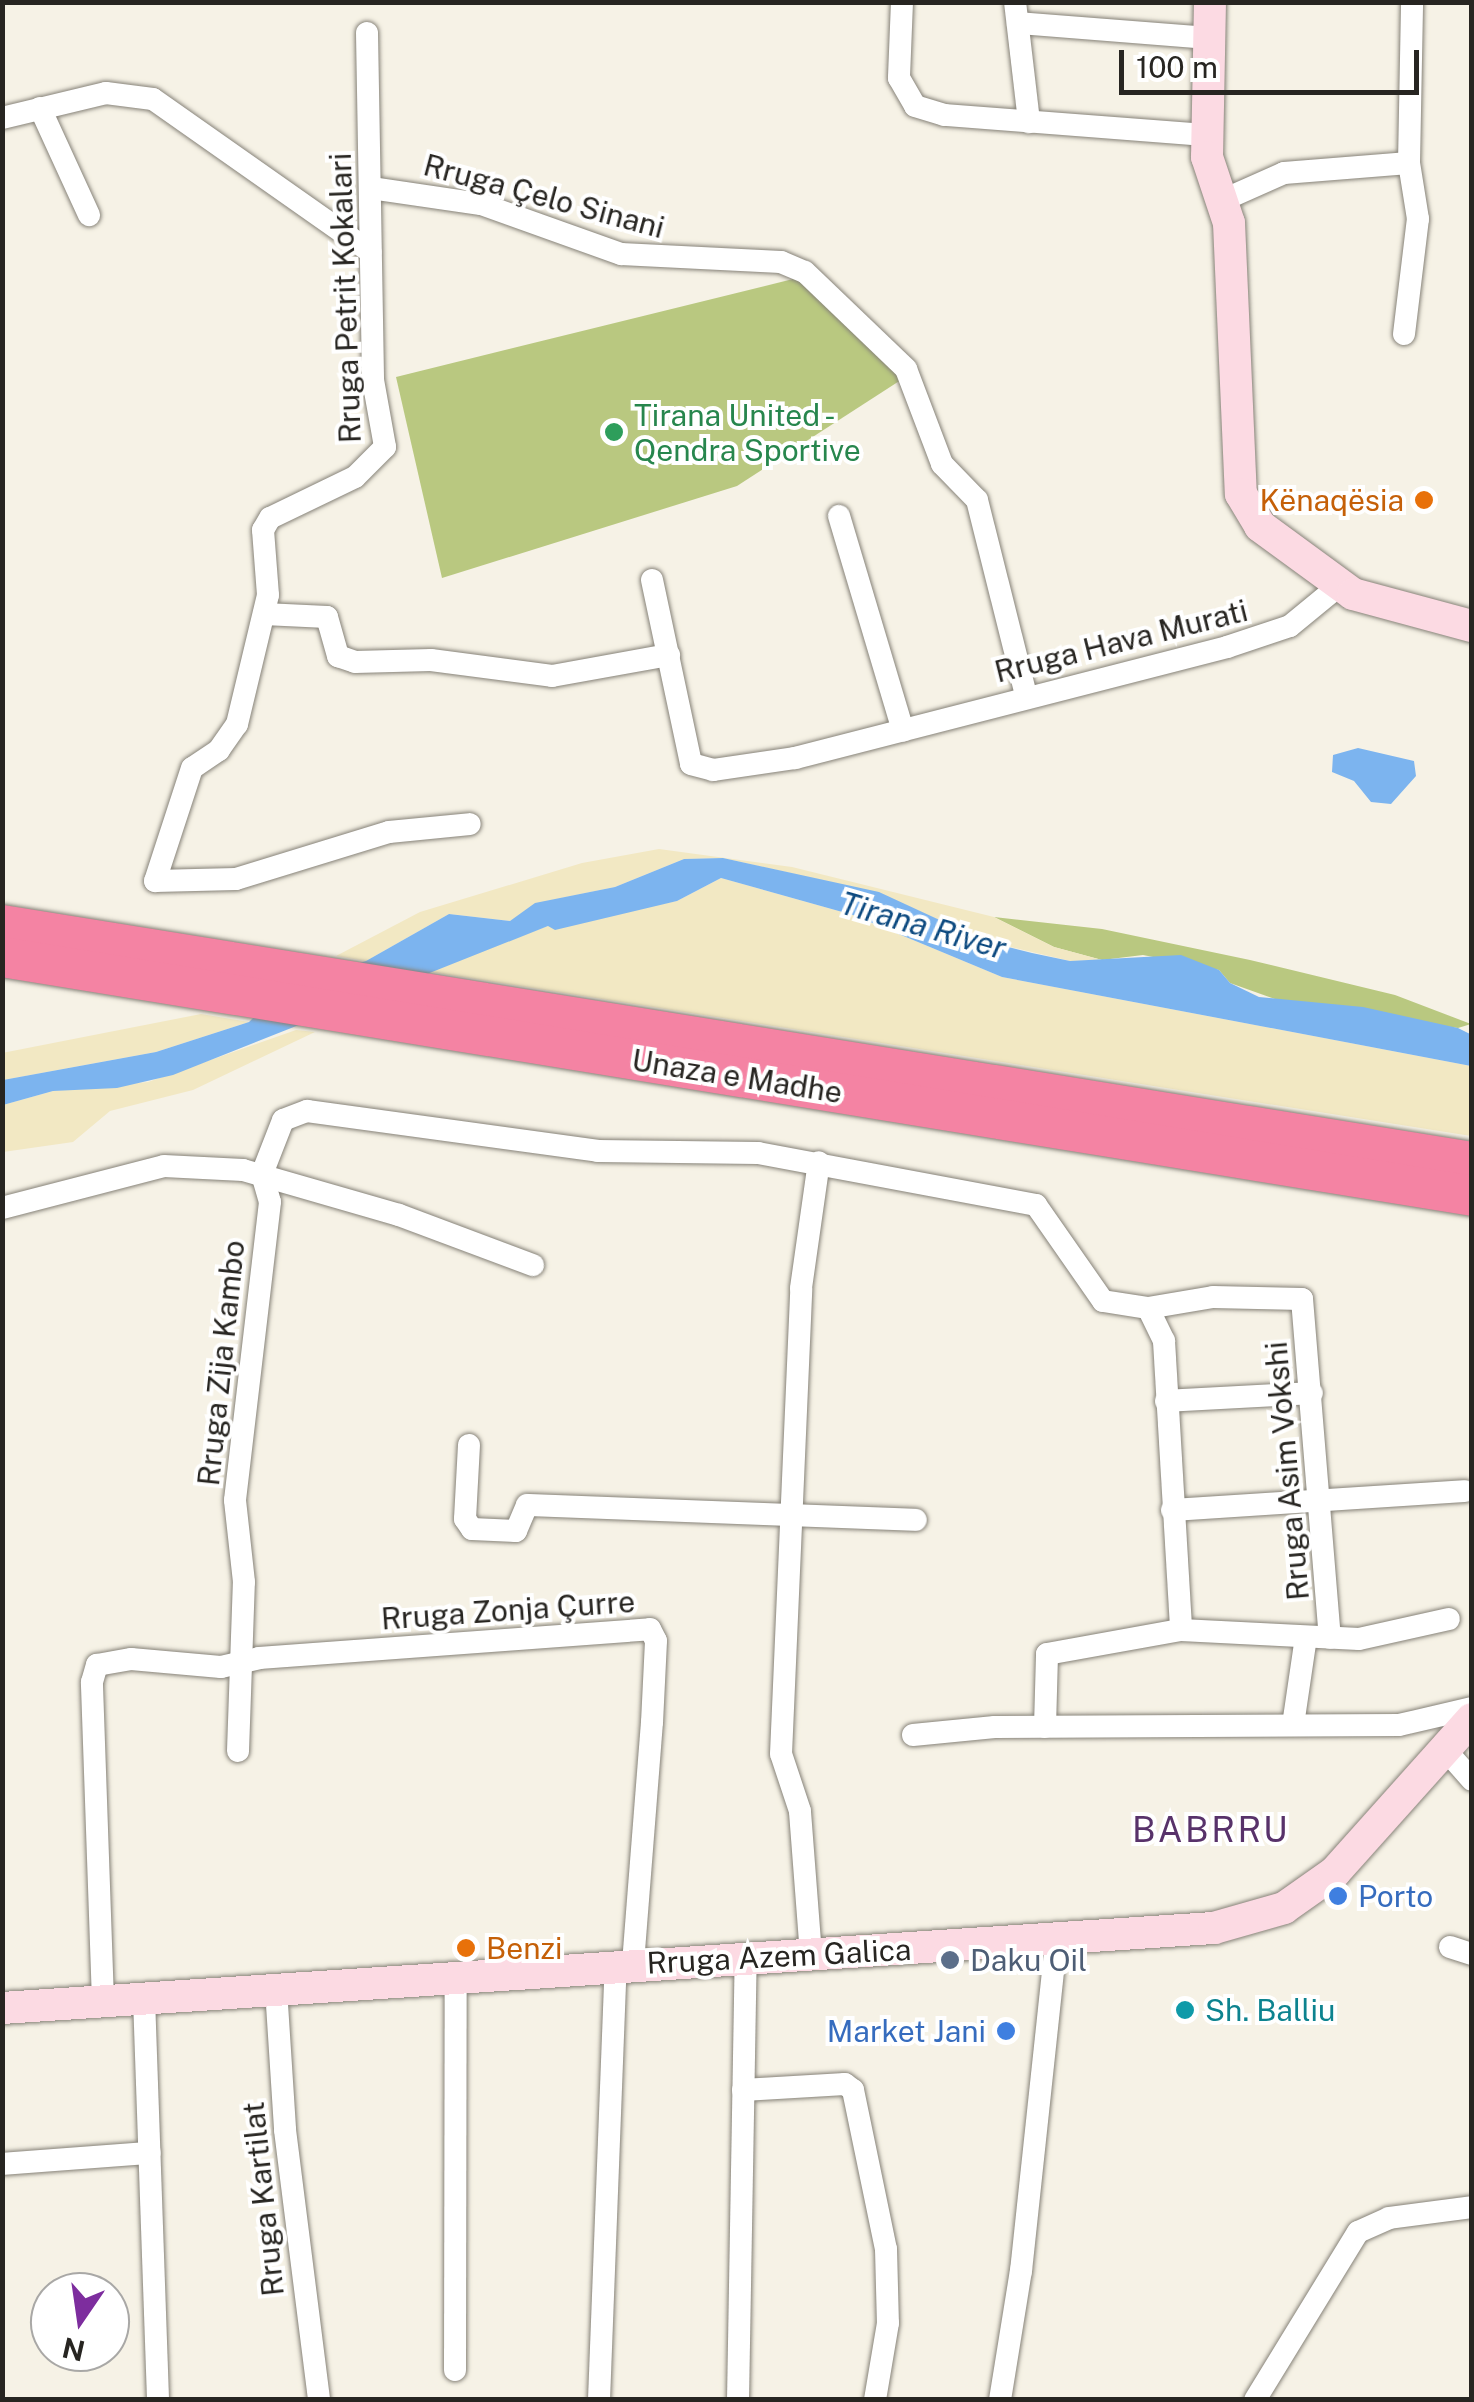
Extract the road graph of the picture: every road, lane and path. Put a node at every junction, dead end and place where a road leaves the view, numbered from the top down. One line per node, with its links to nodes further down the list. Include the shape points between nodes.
1 (902, 2): 9 (street, via 898,63 914,106)
2 (1210, 2): 6 (main road)
3 (1412, 2): 11 (street)
4 (1016, 13): 6 (street); 9 (street)
5 (367, 34): 12 (street, Rruga Petrit Kokalari)
6 (1210, 38): 10 (main road)
7 (40, 108): 8 (street); 14 (street); 15 (street, via 106,92 154,99)
8 (2, 118)
9 (1029, 122): 10 (street)
10 (1207, 135): 13 (main road, via 1208,169)
11 (1409, 163): 13 (street, via 1284,173); 16 (street, via 1418,219)
12 (371, 188): 15 (street, Rruga Petrit Kokalari); 23 (street, Rruga Çelo Sinani, via 481,204 621,254 780,262 805,272 906,370 942,464 977,500)
13 (1220, 201): 19 (main road, via 1230,239 1241,494 1260,526)
14 (89, 215)
15 (370, 252): 20 (street, Rruga Petrit Kokalari, via 382,456 355,477 270,518 263,530 269,582)
16 (1404, 334)
17 (839, 516): 24 (street)
18 (652, 580): 22 (street, Rruga Hava Murati)
19 (1340, 585): 21 (main road, via 1382,606); 23 (street, Rruga Hava Murati, via 1272,634)
20 (264, 614): 22 (street, via 327,618 338,656 355,662 431,660 552,676); 25 (street, Rruga Petrit Kokalari, via 237,724 218,750 192,768 155,881 236,879 390,832)
21 (1472, 626)
22 (669, 656): 24 (street, Rruga Hava Murati, via 691,764 700,770 795,758)
23 (1026, 695): 24 (street, Rruga Hava Murati)
24 (904, 732)
25 (470, 824)
26 (2, 925): 28 (highway, Unaza e Madhe)
27 (2, 957): 28 (highway, Unaza e Madhe)
28 (246, 981): 30 (highway, Unaza e Madhe, via 515,1006); 32 (highway, Unaza e Madhe, via 459,1031)
29 (820, 1162): 31 (street, via 732,1150 598,1151 307,1111 282,1120); 35 (street, via 1036,1204 1103,1300); 42 (street, via 805,1238)
30 (1472, 1162)
31 (262, 1174): 33 (street, via 164,1166); 34 (street); 48 (street, Rruga Zija Kambo, via 270,1202 236,1500 243,1537)
32 (1472, 1196)
33 (2, 1208)
34 (534, 1266)
35 (1148, 1308): 36 (street, Rruga Asim Vokshi, via 1213,1297 1302,1299); 37 (street, via 1164,1341)
36 (1312, 1393): 37 (street); 40 (street, Rruga Asim Vokshi)
37 (1166, 1401): 41 (street)
38 (469, 1445): 42 (street, via 465,1519 472,1528 516,1531 527,1505)
39 (1464, 1491): 40 (street)
40 (1322, 1501): 41 (street); 47 (street, Rruga Asim Vokshi)
41 (1172, 1510): 45 (street)
42 (790, 1517): 43 (street); 58 (street, via 780,1754 800,1811)
43 (916, 1520)
44 (1449, 1619): 47 (street, Rruga Asim Vokshi, via 1391,1635)
45 (1181, 1630): 46 (street, Rruga Asim Vokshi); 52 (street, Rruga Asim Vokshi, via 1047,1654)
46 (1306, 1637): 47 (street, Rruga Asim Vokshi); 51 (street)
47 (1330, 1638)
48 (242, 1662): 55 (street); 60 (street, Rruga Zonja Çurre, via 650,1629 656,1640 652,1722); 64 (street, via 194,1667 131,1659 105,1662 93,1673)
49 (1472, 1708): 51 (street, via 1399,1725)
50 (1472, 1718): 54 (main road, Rruga Azem Galica)
51 (1292, 1725): 52 (street)
52 (1045, 1727): 53 (street)
53 (913, 1735)
54 (1442, 1746): 56 (street); 57 (main road, Rruga Azem Galica, via 1364,1844 1284,1908 1214,1928)
55 (238, 1750)
56 (1472, 1780)
57 (1056, 1942): 58 (main road, Rruga Azem Galica); 76 (street, via 1022,2271)
58 (812, 1955): 59 (main road, Rruga Azem Galica)
59 (746, 1960): 60 (main road, Rruga Azem Galica); 66 (street)
60 (624, 1965): 61 (main road, Rruga Azem Galica); 73 (street)
61 (456, 1977): 62 (main road, Rruga Azem Galica); 70 (street)
62 (276, 1990): 63 (main road, Rruga Azem Galica); 72 (street, Rruga Kartilat, via 285,2130)
63 (144, 1998): 64 (main road, Rruga Azem Galica); 67 (street)
64 (103, 2001): 65 (main road, Rruga Azem Galica)
65 (2, 2008)
66 (744, 2090): 74 (street); 75 (street, via 844,2084 852,2090 886,2249 888,2322)
67 (150, 2153): 68 (street); 71 (street)
68 (2, 2164)
69 (1472, 2206): 77 (street, via 1389,2218 1358,2232)
70 (455, 2370)
71 (158, 2400)
72 (319, 2400)
73 (600, 2400)
74 (738, 2400)
75 (875, 2400)
76 (1000, 2400)
77 (1255, 2400)

